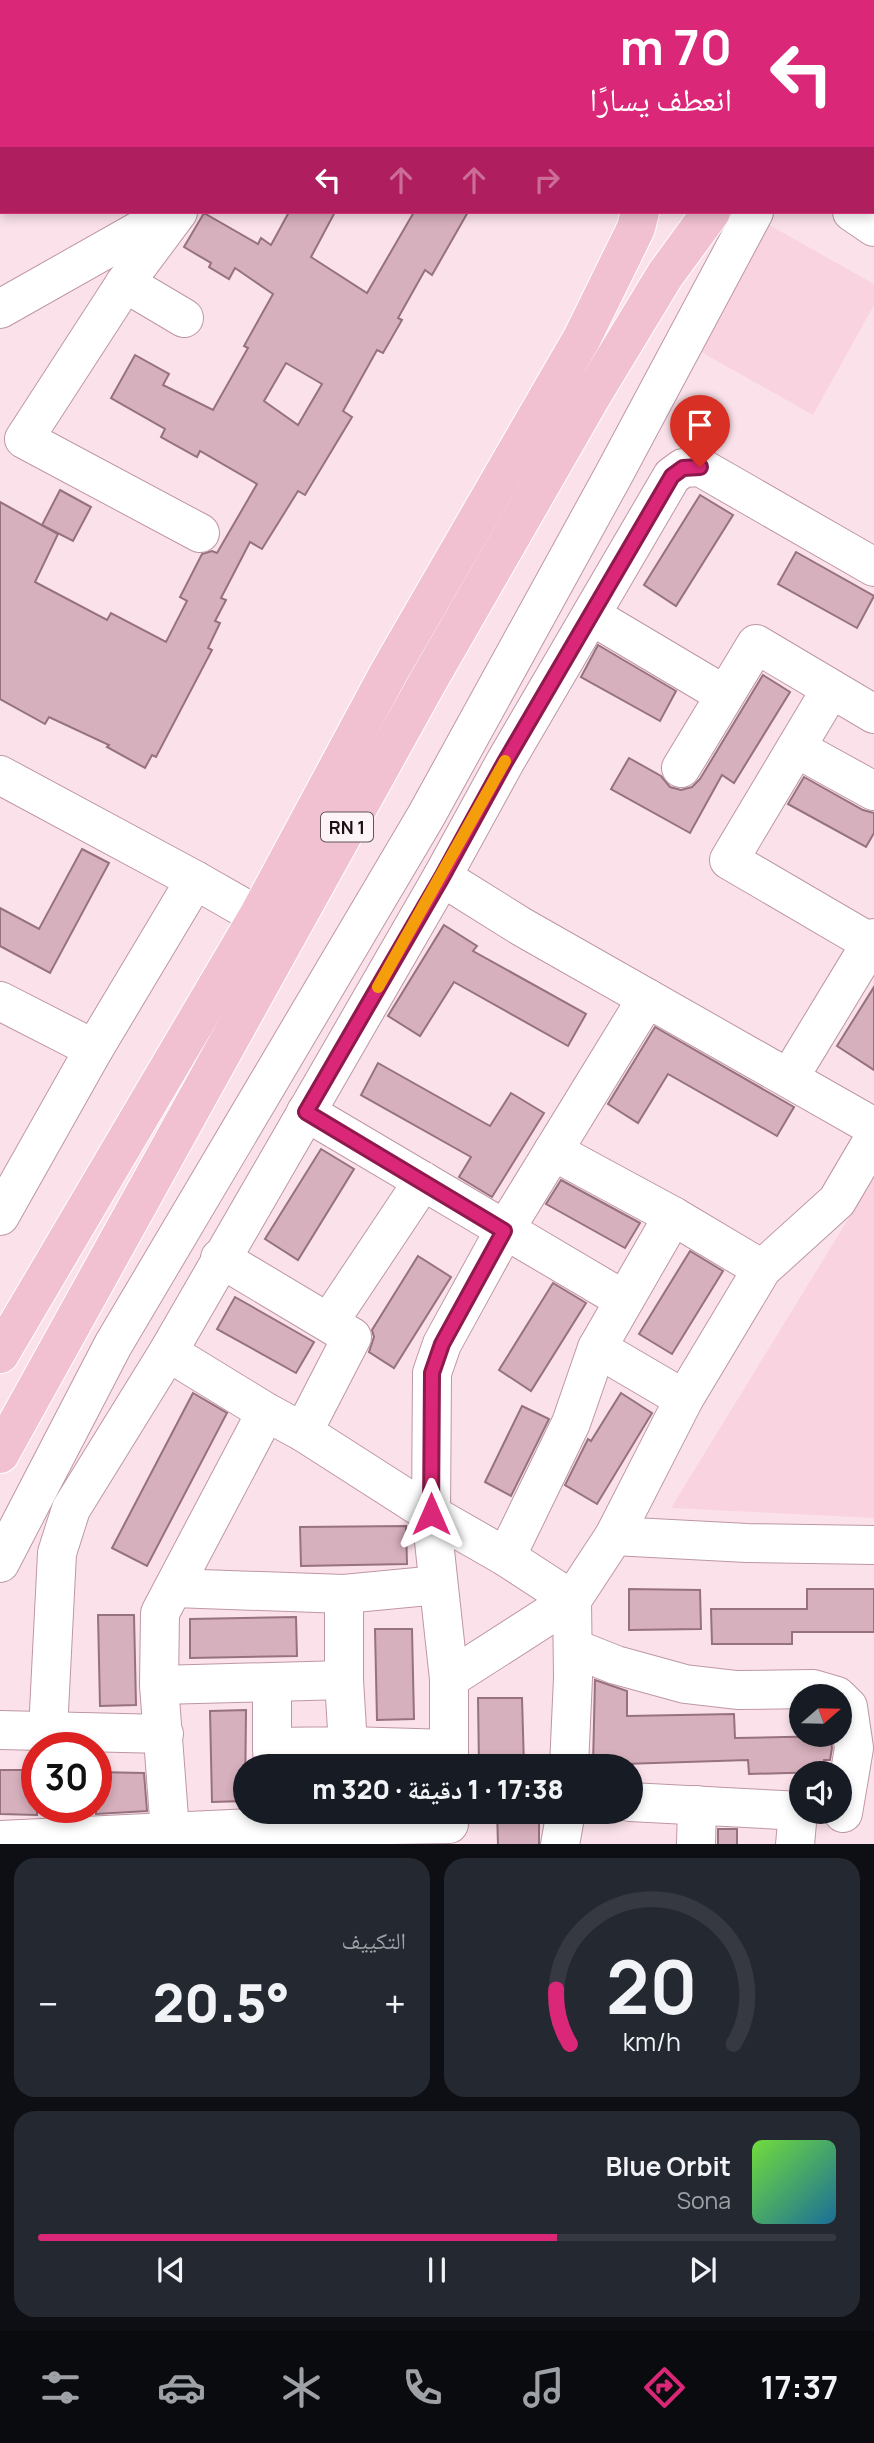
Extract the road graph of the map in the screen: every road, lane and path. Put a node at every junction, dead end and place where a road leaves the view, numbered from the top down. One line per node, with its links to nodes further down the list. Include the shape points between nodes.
1 (167, 214): 9 (street)
2 (177, 214): 8 (street)
3 (710, 214): 48 (highway, RN 1, via 665,275 590,399 427,683)
4 (753, 214): 53 (street, via 426,816 113,1345)
5 (855, 214): 7 (street)
6 (636, 217): 24 (highway, RN 1, via 582,338 389,672)
7 (874, 227)
8 (125, 283): 10 (street); 11 (street)
9 (0, 309)
10 (184, 318)
11 (12, 431): 12 (street)
12 (200, 533)
13 (874, 567): 14 (street, via 700,467 683,468 672,476)
14 (592, 616): 16 (street); 22 (street)
15 (831, 689): 16 (street, via 756,644); 17 (street); 18 (street)
16 (725, 695): 19 (street)
17 (874, 714)
18 (796, 748): 21 (street); 25 (street, via 729,860)
19 (681, 768)
20 (0, 775): 23 (street)
21 (874, 791)
22 (442, 877): 26 (street); 30 (street)
23 (195, 880): 24 (street); 28 (street)
24 (258, 916): 44 (highway, RN 1)
25 (872, 941): 29 (street)
26 (647, 998): 29 (street); 33 (street)
27 (0, 1001): 28 (street)
28 (93, 1049): 35 (street)
29 (789, 1078): 31 (street)
30 (306, 1112): 34 (street); 38 (street)
31 (874, 1127)
32 (874, 1138): 39 (street, via 837,1201)
33 (553, 1151): 36 (street); 37 (street)
34 (423, 1181): 37 (street); 41 (street)
35 (0, 1216)
36 (673, 1216): 39 (street); 40 (street)
37 (504, 1231): 40 (street); 49 (street, via 442,1344 432,1373)
38 (220, 1258): 41 (street); 43 (street)
39 (762, 1269): 45 (street)
40 (624, 1300): 42 (street)
41 (329, 1322): 47 (street, via 352,1337)
42 (597, 1348): 45 (street); 52 (street, via 571,1423)
43 (168, 1352): 46 (street); 65 (street, via 71,1509 57,1553)
44 (0, 1354)
45 (684, 1399): 50 (street)
46 (266, 1412): 47 (street); 55 (street)
47 (303, 1432): 49 (street)
48 (0, 1454)
49 (431, 1514): 52 (street); 54 (street)
50 (614, 1536): 51 (street); 57 (street)
51 (874, 1545)
52 (506, 1557): 57 (street)
53 (0, 1563)
54 (438, 1585): 56 (street); 59 (street)
55 (174, 1588): 56 (street); 62 (street, via 160,1613)
56 (344, 1594): 60 (street)
57 (572, 1600): 58 (street); 59 (street)
58 (573, 1648): 63 (street, via 685,1684); 73 (street)
59 (449, 1679): 72 (street)
60 (344, 1680): 61 (street); 68 (street)
61 (272, 1683): 62 (street); 69 (street)
62 (159, 1685): 66 (street)
63 (789, 1689)
64 (0, 1730): 65 (street)
65 (48, 1731): 66 (street)
66 (164, 1734): 82 (street)
67 (852, 1734): 74 (street, via 854,1748)
68 (348, 1746): 70 (street); 71 (street)
69 (272, 1754)
70 (287, 1754)
71 (421, 1754)
72 (449, 1754)
73 (569, 1754)
74 (848, 1761)
75 (643, 1803): 76 (street)
76 (697, 1805): 77 (street); 86 (street)
77 (789, 1814)
78 (233, 1824): 82 (street)
79 (399, 1824): 81 (street)
80 (563, 1824): 85 (street)
81 (449, 1826)
82 (170, 1831): 83 (street)
83 (108, 1839): 84 (street)
84 (0, 1840)
85 (560, 1844)
86 (696, 1844)

